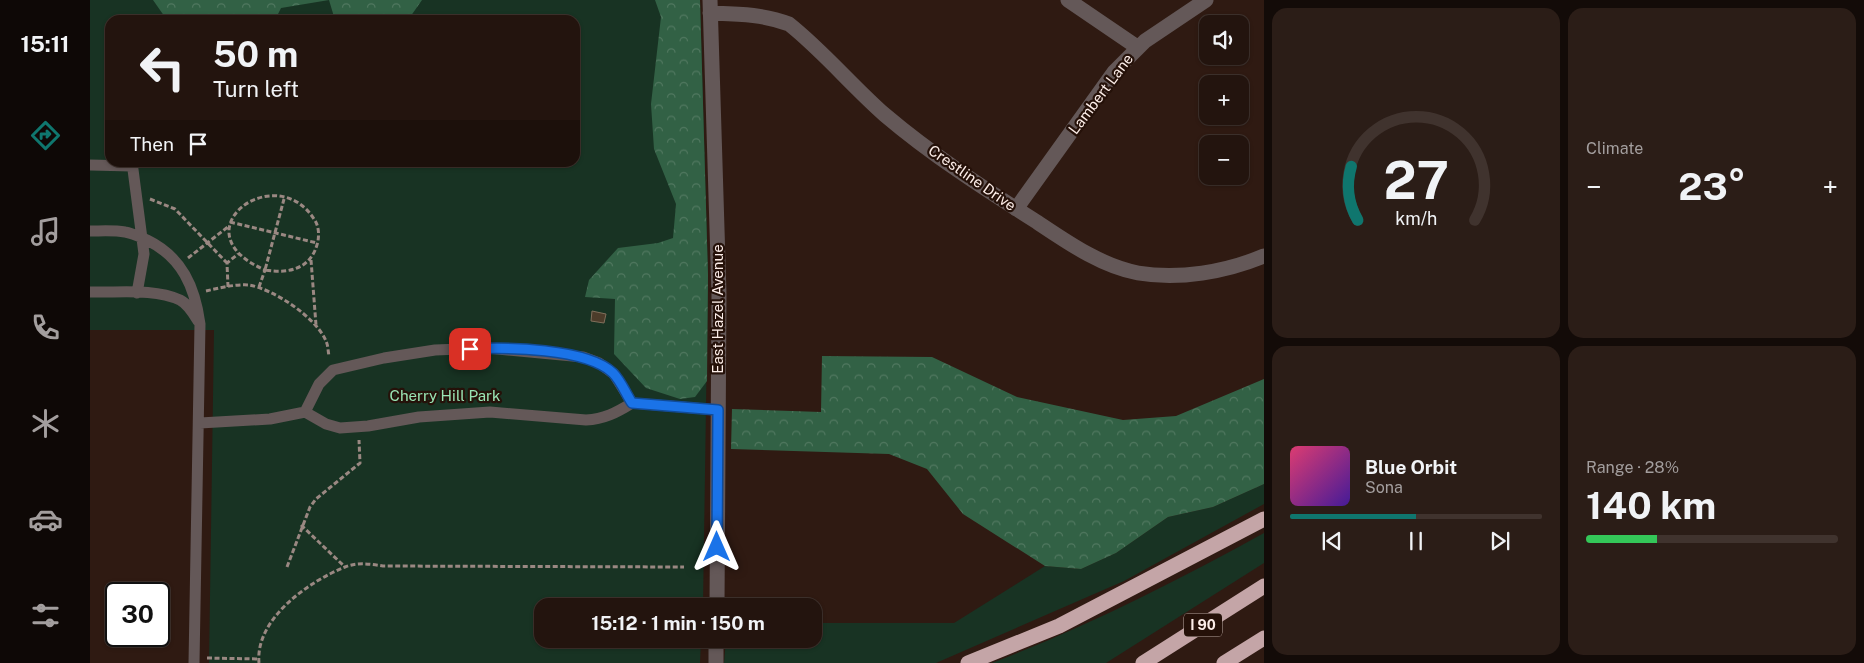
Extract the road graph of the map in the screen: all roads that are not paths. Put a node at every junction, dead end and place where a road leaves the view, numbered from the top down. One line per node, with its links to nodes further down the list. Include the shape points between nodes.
1 (1068, 0): 4 (street)
2 (1206, 0): 4 (street, Lambert Lane)
3 (710, 6): 8 (street, Crestline Drive, via 771,17 789,24 885,115 946,163); 16 (street, East Hazel Avenue, via 719,294)
4 (1137, 47): 8 (street, Lambert Lane, via 1114,72)
5 (90, 165): 6 (lane)
6 (105, 165)
7 (134, 167): 10 (lane)
8 (1016, 209): 11 (street, Crestline Drive, via 1096,256 1137,272 1190,274 1225,269)
9 (90, 231): 10 (lane, via 127,232)
10 (143, 238): 13 (lane, via 143,269); 14 (lane, via 158,245 180,264 194,294)
11 (1264, 256)
12 (90, 292): 13 (lane)
13 (136, 293): 14 (lane, via 180,300)
14 (200, 324): 18 (lane)
15 (632, 403): 16 (lane); 17 (lane, via 600,419 490,412 419,417 340,428); 17 (lane, via 614,374 599,363 583,357 488,348 435,350 332,370 320,384)
16 (718, 410): 21 (street, East Hazel Avenue)
17 (305, 412): 18 (lane)
18 (200, 423): 24 (lane)
19 (1264, 519): 26 (highway, via 1059,626)
20 (1264, 586): 27 (highway, I 90)
21 (716, 598)
22 (1264, 638): 28 (highway)
23 (716, 648): 25 (street)
24 (194, 660)
25 (716, 663)
26 (968, 663)
27 (1143, 663)
28 (1224, 663)

